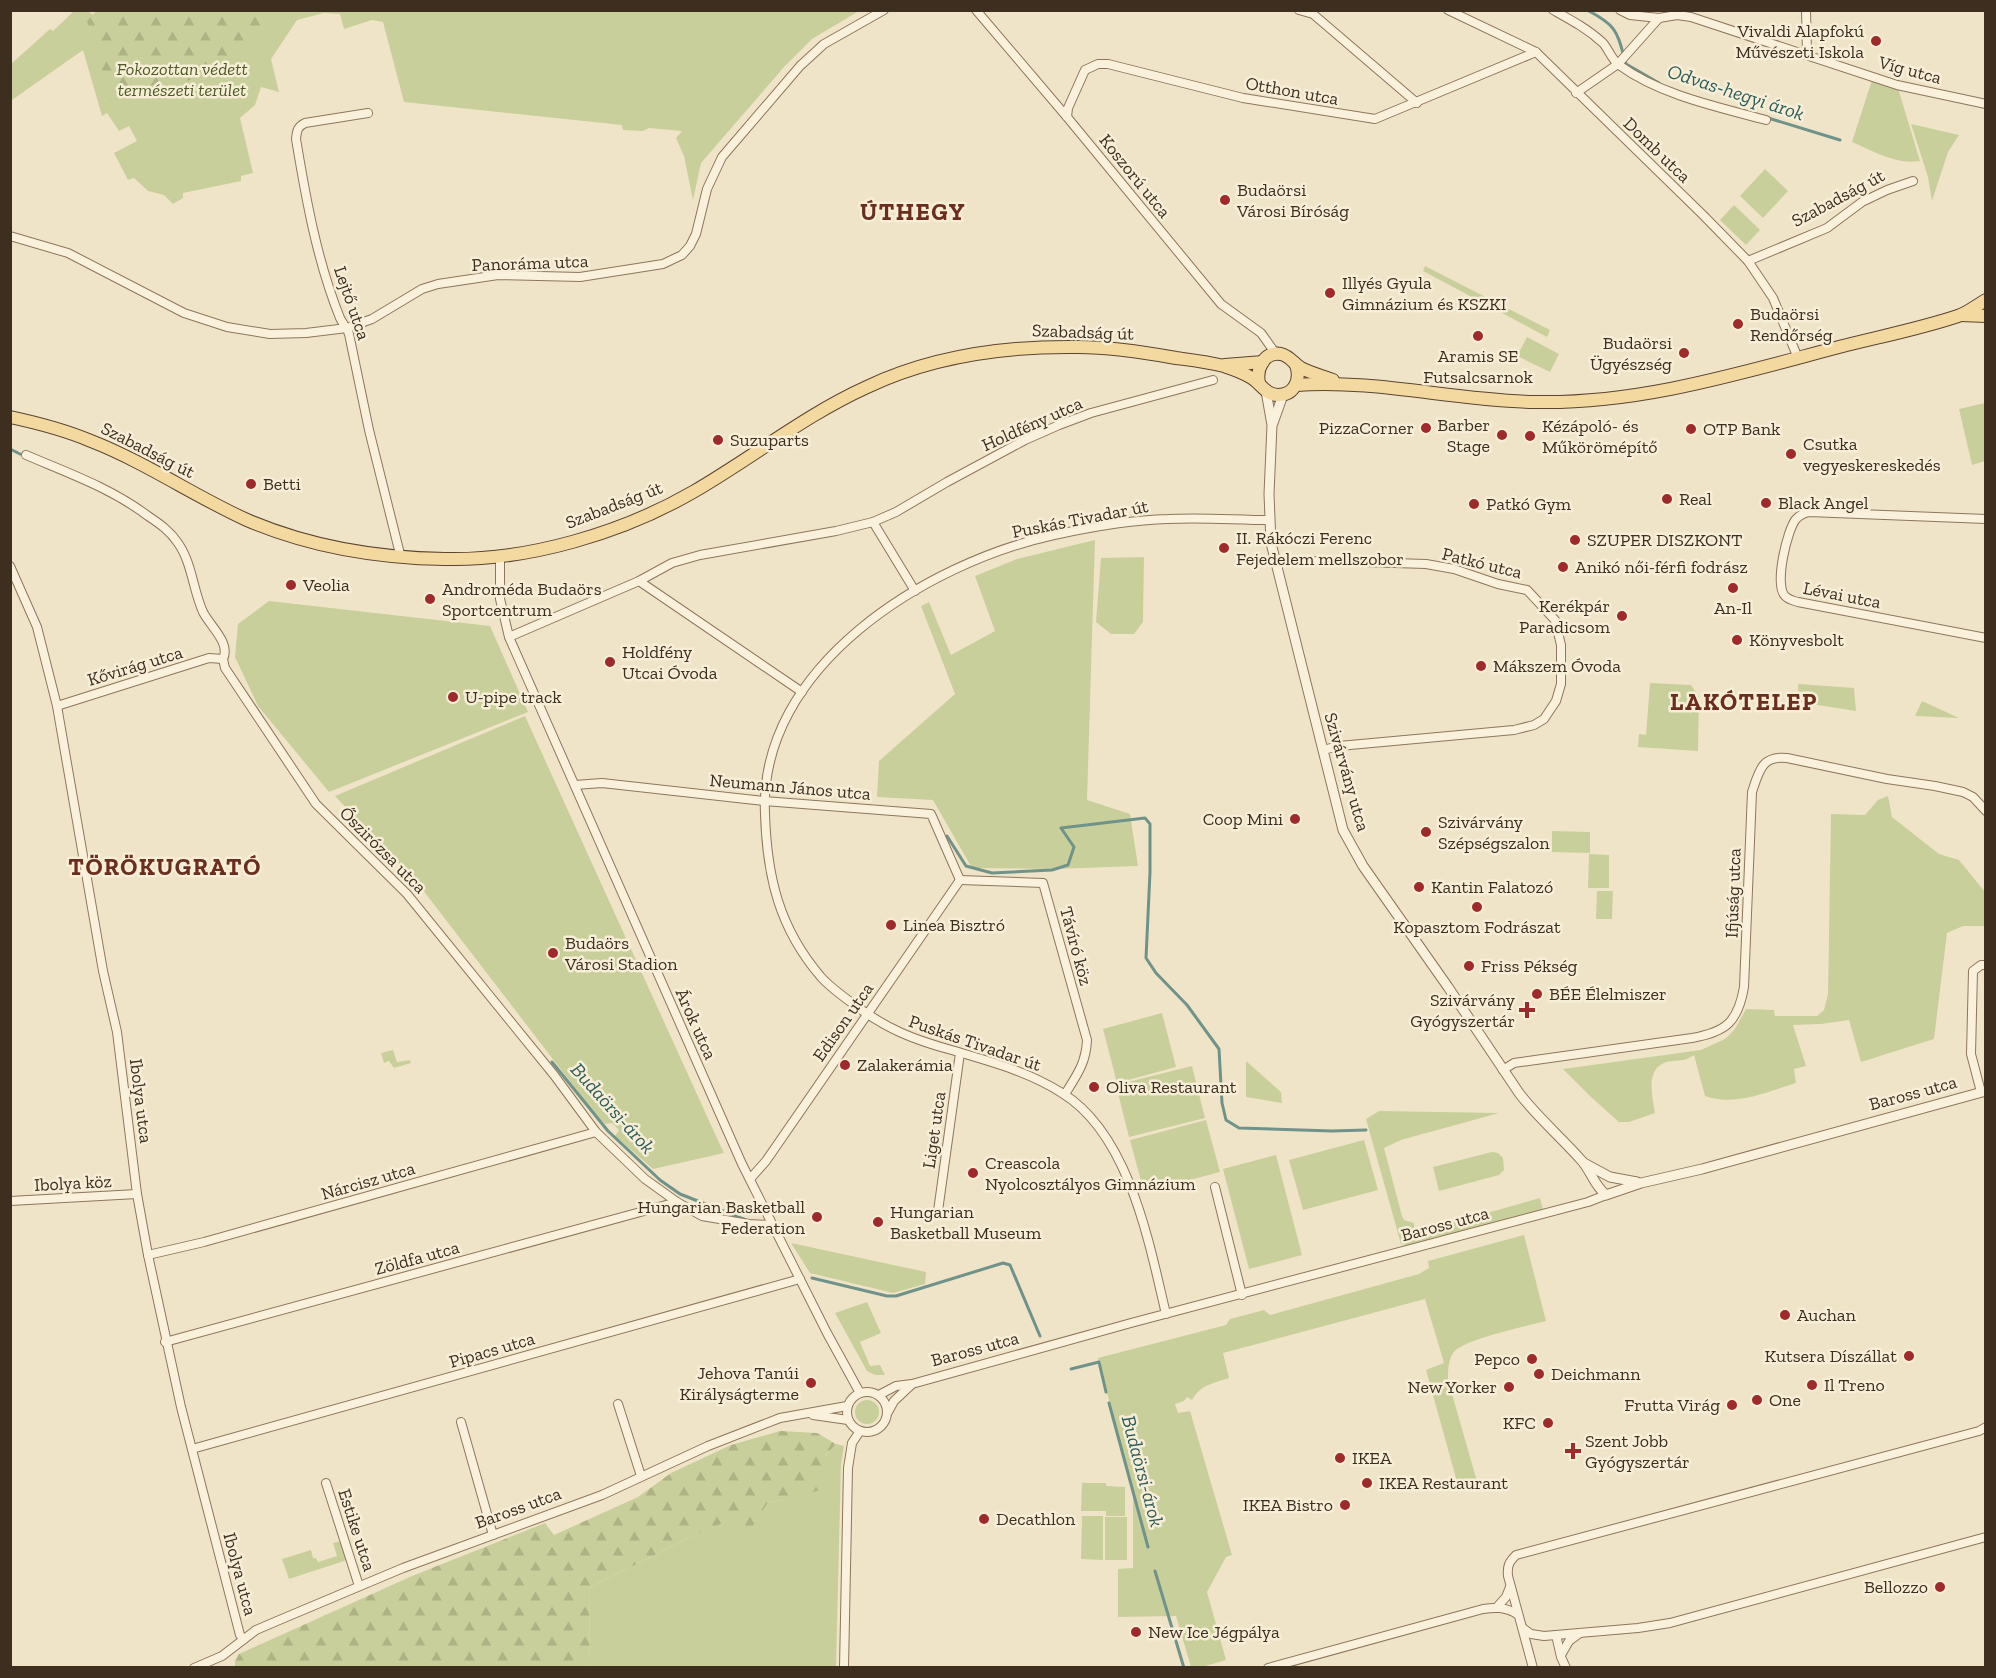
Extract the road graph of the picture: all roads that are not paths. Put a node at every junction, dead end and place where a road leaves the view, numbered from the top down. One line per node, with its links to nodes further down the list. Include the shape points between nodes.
1 (884, 10): 24 (street, Panoráma utca, via 824,44 800,66 722,157 707,189 696,234 686,251 674,260 580,277 498,275 438,284)
2 (976, 10): 16 (street, Koszorú utca)
3 (1299, 10): 13 (street, via 1313,14)
4 (1448, 10): 9 (street, Domb utca)
5 (1553, 10): 11 (street, via 1605,45)
6 (1620, 10): 8 (street, Víg utca)
7 (1806, 10): 10 (street)
8 (1659, 18): 10 (street, Víg utca, via 1691,17); 11 (street)
9 (1536, 52): 12 (street, Domb utca); 13 (street, Otthon utca)
10 (1807, 54): 14 (street, Víg utca, via 1897,85)
11 (1618, 64): 12 (street); 17 (street, via 1677,94)
12 (1576, 93): 20 (street, Domb utca)
13 (1417, 103): 16 (street, Otthon utca, via 1383,117 1364,119 1243,98 1098,63 1083,73)
14 (1986, 104)
15 (368, 113): 24 (street, Lejtő utca, via 310,122 297,131 318,249)
16 (1067, 117): 25 (street, Koszorú utca, via 1221,304 1261,333)
17 (1766, 120)
18 (1913, 182): 20 (street, Szabadság út, via 1862,202 1827,228)
19 (10, 236): 24 (street, Panoráma utca, via 68,254 163,304 227,327 270,334)
20 (1748, 261): 26 (street, Domb utca, via 1773,298)
21 (1986, 300): 22 (main road)
22 (1960, 315): 23 (main road); 26 (main road)
23 (1986, 316)
24 (347, 328): 42 (street, Lejtő utca)
25 (1276, 354): 27 (main road, Szabadság út); 29 (main road)
26 (1798, 358): 31 (main road, via 1672,390 1586,400 1524,402)
27 (1263, 362): 28 (main road, Szabadság út); 33 (main road, via 1259,368)
28 (1220, 365): 33 (main road, Szabadság út); 41 (main road, Szabadság út, via 1089,347 1023,348 945,360 865,387 795,426 692,493 651,513 569,543)
29 (1296, 365): 31 (main road); 32 (main road)
30 (1213, 380): 40 (street, Holdfény utca, via 1059,425)
31 (1348, 384): 32 (main road)
32 (1296, 385): 34 (main road)
33 (1263, 387): 34 (main road, Szabadság út); 36 (street, Szivárvány utca)
34 (1283, 395): 36 (street, Szivárvány utca)
35 (10, 417): 42 (main road, Szabadság út, via 92,441 272,529 358,552)
36 (1272, 425): 39 (street, Szivárvány utca)
37 (26, 455): 49 (street, Őszirózsa utca, via 99,485 133,503 167,529 180,545 201,609 224,645)
38 (1986, 519): 48 (street, Lévai utca, via 1809,512 1793,524 1779,572 1784,596 1798,602)
39 (1270, 520): 43 (street, Szivárvány utca); 46 (street, Puskás Tivadar út, via 1157,519 1055,535 980,558)
40 (873, 522): 45 (street, Holdfény utca, via 700,555 672,563); 46 (street)
41 (500, 556): 42 (main road, Szabadság út); 47 (street, Árok utca, via 500,599)
42 (401, 558)
43 (1276, 562): 52 (street, Szivárvány utca); 52 (street, Patkó utca, via 1426,564 1454,569 1527,590 1556,620 1561,645 1561,684 1551,711 1534,725)
44 (10, 566): 51 (street, Ibolya utca, via 37,627)
45 (639, 582): 47 (street, Holdfény utca); 50 (street)
46 (915, 591): 50 (street, Puskás Tivadar út, via 853,633)
47 (509, 637): 53 (street, Árok utca)
48 (1986, 638)
49 (223, 659): 51 (street, Kővirág utca, via 210,658); 63 (street, Őszirózsa utca, via 229,676 316,804 407,894)
50 (802, 692): 54 (street, Puskás Tivadar út, via 777,741)
51 (57, 706): 68 (street, Ibolya utca, via 117,1032)
52 (1323, 750): 60 (street, Szivárvány utca, via 1352,848)
53 (575, 785): 54 (street, Neumann János utca, via 602,783); 65 (street, Árok utca)
54 (764, 801): 56 (street, Neumann János utca, via 931,814); 58 (street, Puskás Tivadar út, via 771,882 796,942 821,977)
55 (1986, 811): 60 (street, Ifjúság utca, via 1969,794 1935,786 1787,758 1768,760 1761,767 1752,792 1742,1000 1725,1028 1692,1038 1514,1063)
56 (960, 880): 58 (street, Edison utca); 62 (street, Távíró köz, via 1043,883 1087,1040 1083,1065)
57 (1986, 965): 61 (street, via 1973,971 1971,1054)
58 (866, 1014): 59 (street, Puskás Tivadar út, via 923,1043); 65 (street, Edison utca)
59 (960, 1053): 62 (street, Puskás Tivadar út, via 1025,1073); 72 (street, Liget utca)
60 (1503, 1070): 64 (street, Szivárvány utca, via 1532,1110)
61 (1983, 1091): 66 (street, Baross utca)
62 (1065, 1094): 77 (street, Puskás Tivadar út, via 1092,1119 1115,1151 1136,1196)
63 (596, 1132): 71 (street, Őszirózsa utca, via 645,1179); 74 (street, Nárcisz utca)
64 (1584, 1163): 66 (street, Szivárvány utca, via 1610,1177); 69 (street, Szivárvány utca, via 1596,1187)
65 (750, 1179): 73 (street, Árok utca)
66 (1641, 1183): 69 (street, Baross utca)
67 (1215, 1187): 76 (street)
68 (137, 1194): 70 (street, Ibolya köz); 74 (street, Ibolya utca)
69 (1606, 1195): 76 (street, Baross utca)
70 (10, 1202)
71 (676, 1202): 73 (street, Őszirózsa utca, via 702,1216); 78 (street, Zöldfa utca)
72 (938, 1211)
73 (772, 1225): 75 (street, Árok utca)
74 (148, 1255): 78 (street, Ibolya utca)
75 (800, 1279): 80 (street, Árok utca); 90 (street, Pipacs utca)
76 (1242, 1295): 77 (street, Baross utca)
77 (1166, 1314): 79 (street, Baross utca)
78 (165, 1342): 90 (street, Ibolya utca)
79 (912, 1384): 81 (street, Baross utca, via 896,1386); 85 (street, Baross utca, via 894,1401)
80 (860, 1393): 81 (street); 83 (street)
81 (879, 1395): 85 (street)
82 (618, 1404): 91 (street)
83 (847, 1406): 84 (street, Baross utca); 86 (street)
84 (806, 1415): 86 (street, Baross utca); 91 (street, Baross utca, via 780,1418)
85 (887, 1416): 89 (street, via 876,1431)
86 (848, 1420): 89 (street)
87 (461, 1422): 93 (street)
88 (1986, 1427): 96 (street, via 1516,1556 1507,1568)
89 (860, 1431): 105 (street, via 852,1443 848,1468)
90 (192, 1449): 102 (street, Ibolya utca)
91 (641, 1476): 93 (street, Baross utca, via 602,1495)
92 (326, 1483): 95 (street, Estike utca)
93 (493, 1535): 95 (street, Baross utca)
94 (1986, 1537): 100 (street, via 1670,1623)
95 (359, 1586): 102 (street, Baross utca, via 256,1630)
96 (1510, 1587): 97 (street); 98 (street)
97 (1497, 1607): 98 (street); 106 (street)
98 (1517, 1614): 99 (street)
99 (1524, 1629): 101 (street, via 1536,1635); 107 (street)
100 (1580, 1633): 101 (street); 103 (street, via 1569,1641)
101 (1556, 1635): 103 (street)
102 (244, 1639): 104 (street, Baross utca, via 222,1656)
103 (1561, 1656): 108 (street)
104 (194, 1668)
105 (844, 1668)
106 (1268, 1668)
107 (1533, 1668)
108 (1566, 1668)

